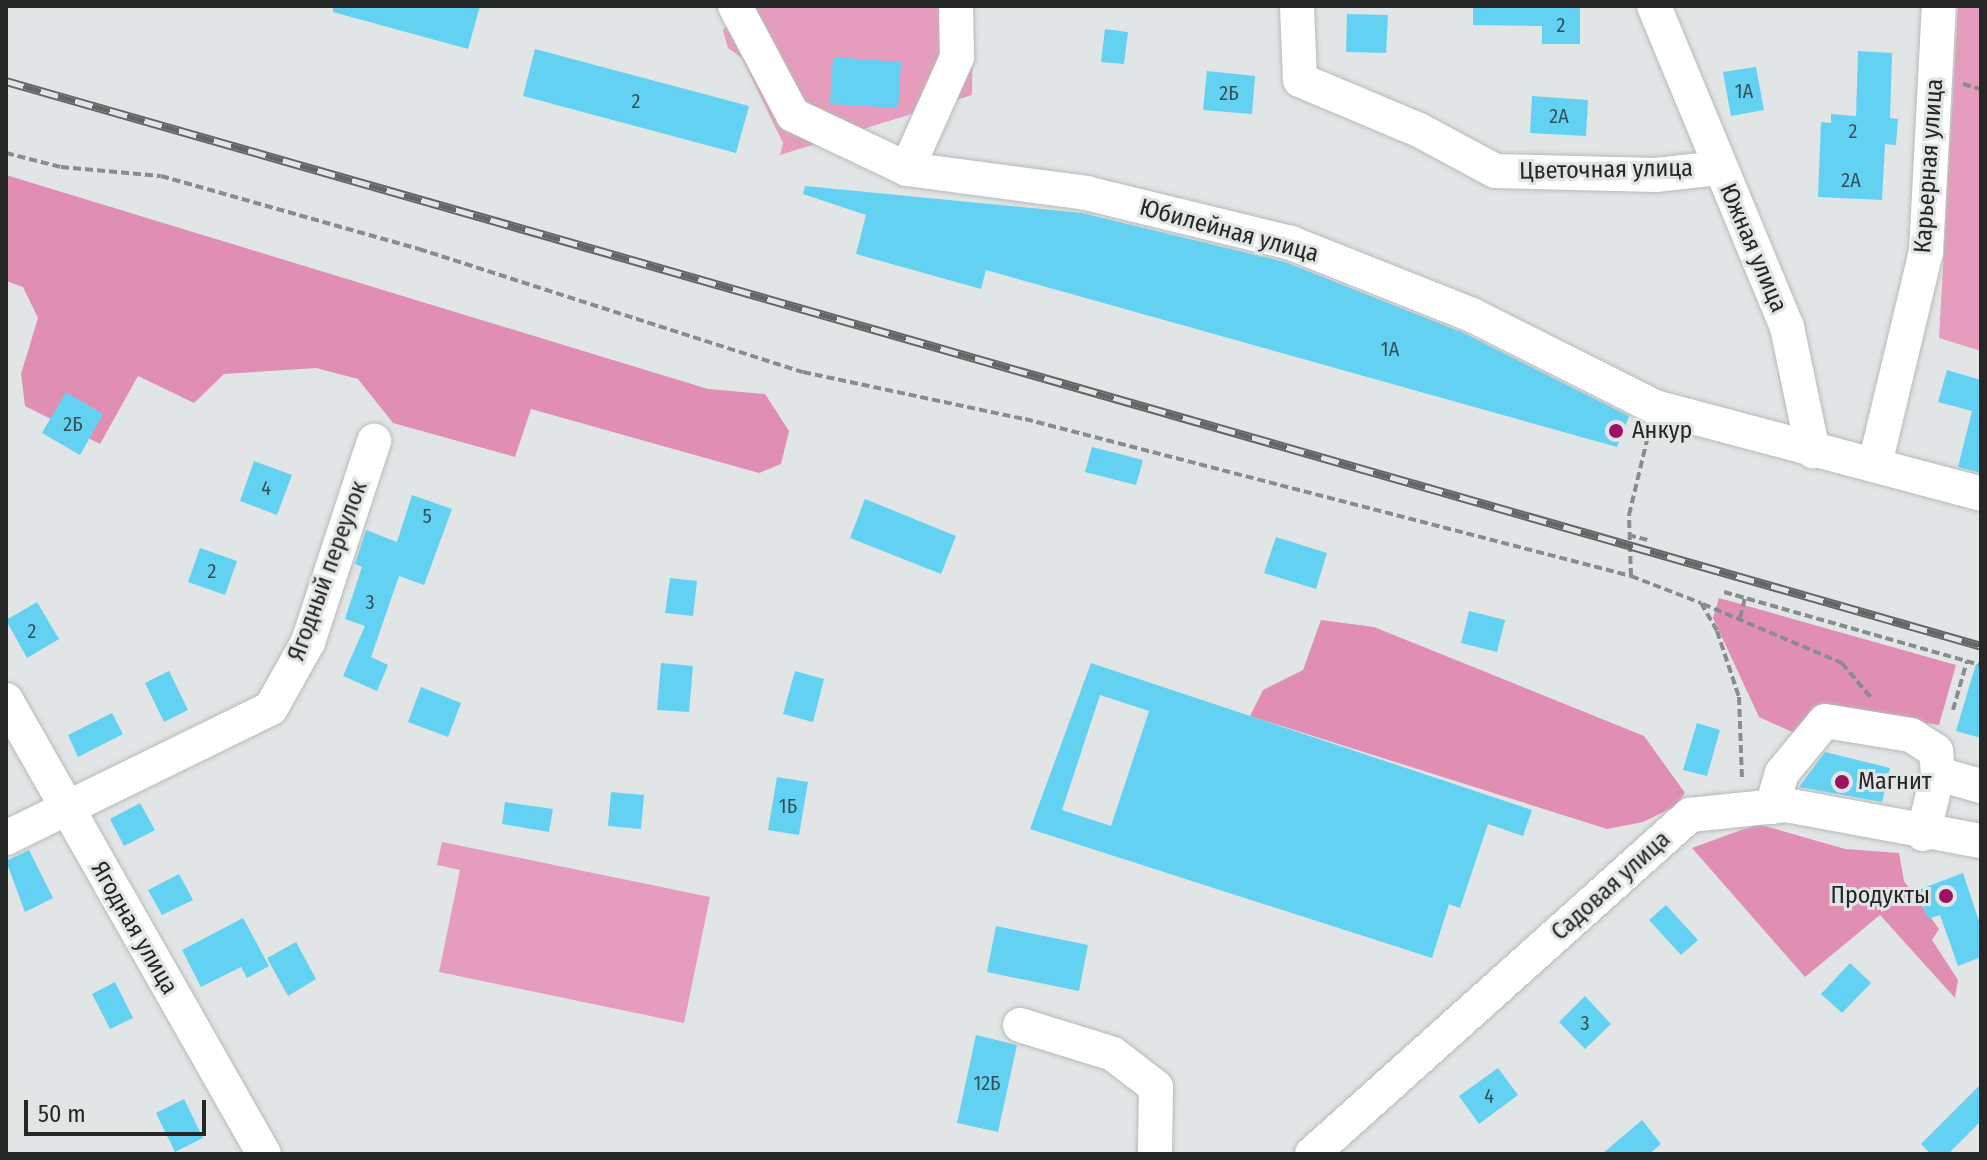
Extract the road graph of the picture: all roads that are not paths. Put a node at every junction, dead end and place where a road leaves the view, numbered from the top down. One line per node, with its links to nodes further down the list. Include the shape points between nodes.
1 (735, 6): 7 (street, Юбилейная улица, via 793,115)
2 (956, 6): 7 (street, via 957,57)
3 (1297, 6): 6 (street, Цветочная улица, via 1300,80 1419,130 1495,171 1656,175)
4 (1654, 6): 6 (street, Южная улица)
5 (1939, 6): 10 (street, Карьерная улица, via 1926,252)
6 (1718, 168): 9 (street, Южная улица, via 1787,327)
7 (907, 169): 9 (street, Юбилейная улица, via 1086,193 1291,243 1472,315 1655,407)
8 (374, 441): 15 (street, Ягодный переулок, via 308,642 271,708)
9 (1813, 451): 10 (street, Юбилейная улица)
10 (1875, 464): 11 (street, Юбилейная улица)
11 (1981, 494)
12 (6, 700): 15 (street, Ягодная улица)
13 (1938, 774): 14 (street); 16 (street, via 1936,751 1888,730 1825,721); 17 (street)
14 (1981, 786)
15 (65, 806): 18 (street, Ягодный переулок); 21 (street, Ягодная улица)
16 (1758, 808): 17 (street, Садовая улица); 23 (street, Садовая улица, via 1690,815)
17 (1923, 834): 19 (street, Садовая улица)
18 (6, 838)
19 (1981, 841)
20 (1020, 1025): 22 (street, via 1113,1054 1156,1087)
21 (264, 1154)
22 (1155, 1154)
23 (1312, 1154)

